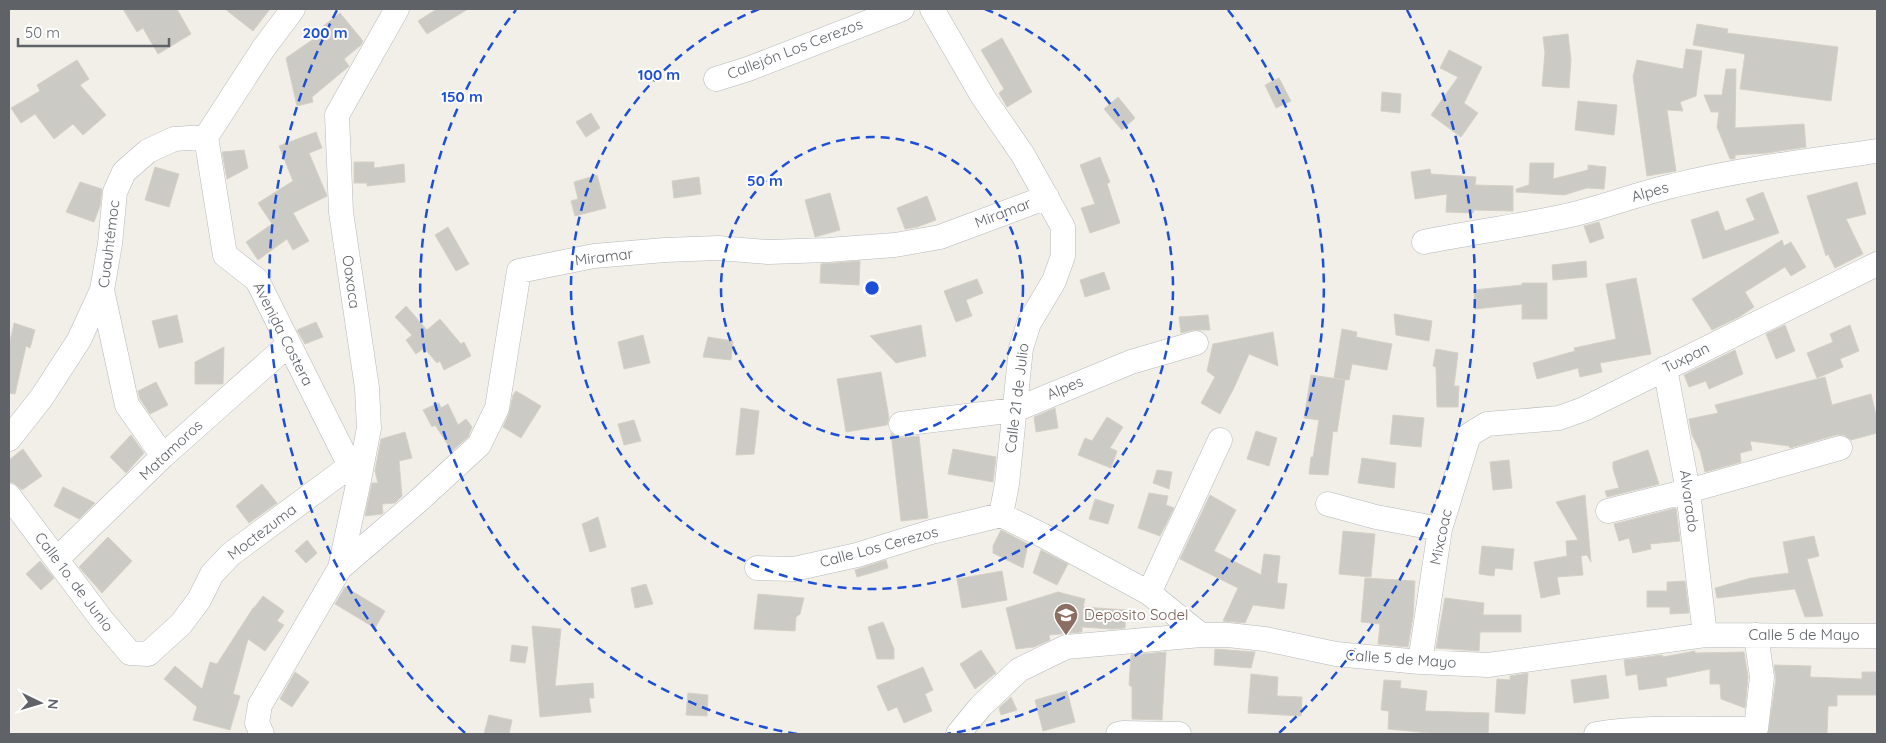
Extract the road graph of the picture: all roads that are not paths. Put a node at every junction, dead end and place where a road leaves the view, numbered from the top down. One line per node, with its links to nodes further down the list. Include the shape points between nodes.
1 (293, 9): 6 (street)
2 (398, 9): 22 (street, Oaxaca, via 337,114 341,212 369,428)
3 (902, 9): 5 (street, Callejón Los Cerezos)
4 (932, 9): 8 (street, Calle 21 de Julio)
5 (716, 79)
6 (206, 137): 11 (street, Cuauhtémoc, via 174,139 148,151 124,172 115,192); 13 (street, Avenida Costera, via 225,255 257,280)
7 (1877, 151): 9 (street, Alpes, via 1741,171 1523,225)
8 (1047, 197): 15 (street, Calle 21 de Julio, via 1063,226 1063,256 1020,348); 30 (street, Miramar, via 940,237 895,244 768,252 718,248 665,250 594,256 519,271 497,408 478,444)
9 (1424, 242)
10 (1877, 264): 14 (street, Tuxpan)
11 (102, 290): 18 (street, via 79,340 42,397); 21 (street, Cuauhtémoc, via 128,405)
12 (1196, 343): 15 (street, Alpes, via 1132,362)
13 (288, 344): 21 (street, Matamoros); 22 (street, Avenida Costera)
14 (1665, 368): 17 (street, Tuxpan, via 1584,409 1559,418); 23 (street, Alvarado)
15 (1015, 410): 16 (street, Alpes); 27 (street, Calle 21 de Julio)
16 (901, 424)
17 (1487, 424): 28 (street, Mixcoac, via 1469,435)
18 (9, 439)
19 (1220, 440): 32 (street)
20 (1840, 448): 23 (street)
21 (162, 456): 29 (street, Matamoros)
22 (354, 473): 30 (street, Oaxaca); 37 (street, Moctezuma, via 231,554 212,574 199,600 181,624)
23 (1688, 491): 26 (street); 33 (street, Alvarado)
24 (9, 496): 29 (street, Calle 1o. de Junio)
25 (1328, 504): 28 (street)
26 (1608, 511)
27 (1001, 516): 31 (street, Calle Los Cerezos, via 794,569); 32 (street)
28 (1440, 529): 38 (street, Mixcoac)
29 (58, 559): 37 (street, Calle 1o. de Junio, via 130,653)
30 (340, 568): 41 (street, via 260,704 257,723)
31 (756, 568)
32 (1149, 594): 35 (street)
33 (1705, 635): 34 (street, Calle 5 de Mayo); 38 (street, Calle 5 de Mayo, via 1488,665)
34 (1756, 635): 36 (street, Calle 5 de Mayo); 39 (street, via 1762,676)
35 (1200, 636): 38 (street, Calle 5 de Mayo, via 1265,639 1336,654); 42 (street, Calle 5 de Mayo, via 1066,647 1019,670 981,706)
36 (1877, 636)
37 (148, 654)
38 (1420, 662)
39 (1756, 732): 44 (street, via 1666,729)
40 (1120, 733): 43 (street)
41 (262, 734)
42 (958, 734)
43 (1179, 734)
44 (1596, 734)

